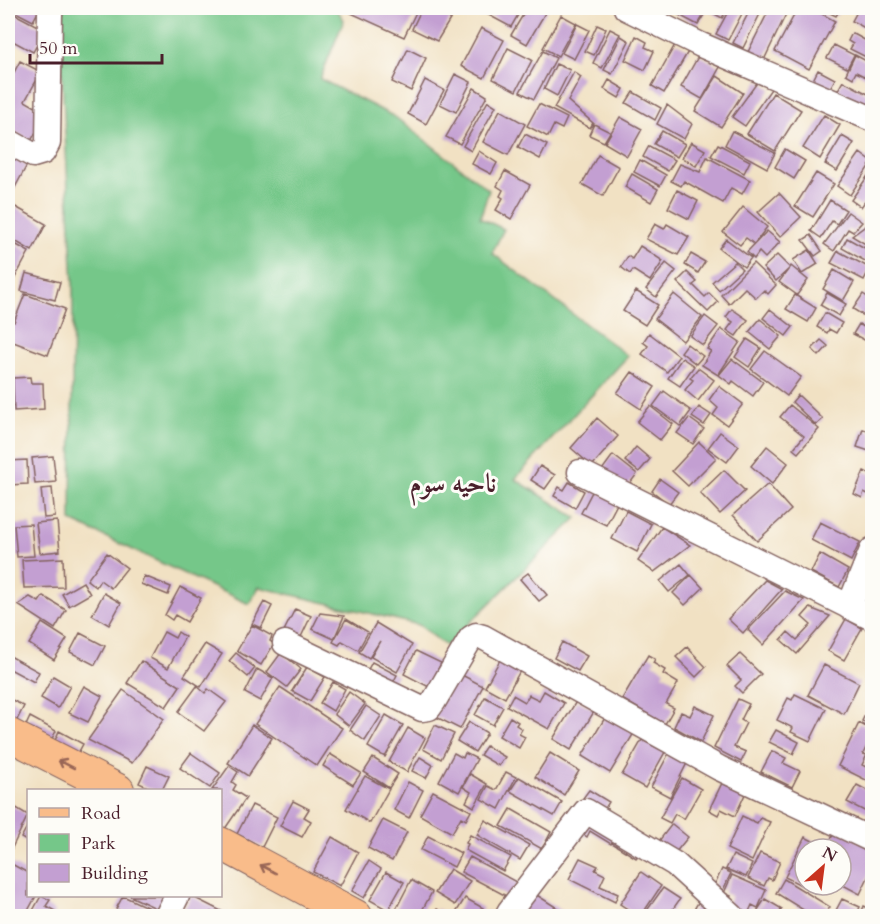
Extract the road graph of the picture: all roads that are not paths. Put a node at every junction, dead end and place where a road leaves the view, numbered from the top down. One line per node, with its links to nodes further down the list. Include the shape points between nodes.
1 (52, 8): 4 (street, via 48,143 43,152 33,155)
2 (626, 8): 3 (street, via 700,45)
3 (873, 119)
4 (8, 141)
5 (580, 472): 7 (street)
6 (873, 550): 7 (street)
7 (849, 607): 8 (street)
8 (873, 618)
9 (285, 643): 14 (street, via 422,709 429,708 434,701 471,638 483,637 719,768)
10 (8, 734): 13 (main road, one-way to 10)
11 (8, 759): 12 (main road)
12 (67, 789)
13 (116, 789)
14 (873, 840)
15 (222, 844): 21 (main road, one-way to 15)
16 (222, 869): 20 (main road)
17 (176, 897): 19 (street)
18 (509, 912): 22 (street, via 586,811 675,864)
19 (167, 916)
20 (316, 916)
21 (356, 916)
22 (732, 916)

